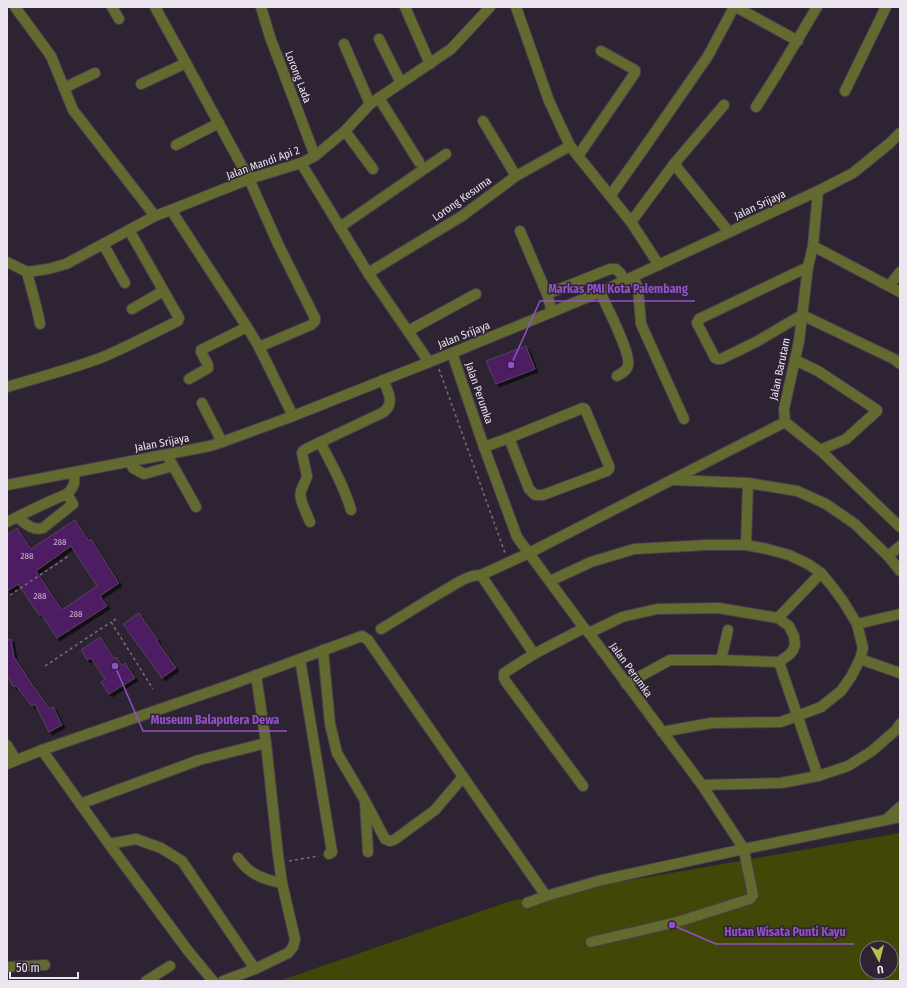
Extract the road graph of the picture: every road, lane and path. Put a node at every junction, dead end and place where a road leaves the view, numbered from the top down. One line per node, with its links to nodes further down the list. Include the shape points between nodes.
1 (15, 7): 21 (street, via 51,56)
2 (112, 7): 11 (street)
3 (155, 7): 16 (street)
4 (261, 7): 34 (street, Lorong Lada)
5 (405, 7): 17 (street)
6 (490, 7): 17 (street, Jalan Mandi Api 2, via 450,49)
7 (516, 7): 32 (street, via 549,101)
8 (735, 7): 13 (street); 43 (street, via 708,56)
9 (817, 7): 13 (street)
10 (886, 7): 22 (street)
11 (119, 19)
12 (380, 39): 19 (street)
13 (798, 41): 26 (street)
14 (344, 44): 24 (street)
15 (601, 52): 35 (street, via 636,72)
16 (186, 63): 20 (street); 28 (street)
17 (430, 64): 19 (street, Jalan Mandi Api 2)
18 (95, 73): 21 (street)
19 (401, 83): 23 (street, Jalan Mandi Api 2)
20 (141, 84)
21 (64, 88): 45 (street, via 73,110)
22 (845, 91)
23 (379, 98): 24 (street, Jalan Mandi Api 2); 36 (street)
24 (370, 104): 29 (street, Jalan Mandi Api 2)
25 (724, 105): 38 (street)
26 (756, 107)
27 (483, 120): 40 (street)
28 (219, 124): 31 (street); 41 (street)
29 (345, 131): 34 (street, Jalan Mandi Api 2); 39 (street)
30 (900, 133): 42 (street, Jalan Srijaya, via 853,173)
31 (176, 145)
32 (570, 146): 35 (street); 40 (street, Lorong Kesuma)
33 (446, 154): 47 (street)
34 (315, 156): 37 (street, Jalan Mandi Api 2)
35 (578, 156): 43 (street)
36 (419, 162)
37 (301, 163): 41 (street, Jalan Mandi Api 2); 47 (street)
38 (674, 164): 46 (street); 50 (street)
39 (373, 169)
40 (516, 176): 58 (street, Lorong Kesuma, via 462,216)
41 (249, 179): 44 (street, Jalan Mandi Api 2); 73 (street, via 315,318 311,325)
42 (818, 191): 50 (street, Jalan Srijaya); 52 (street, Jalan Barutam)
43 (610, 196): 46 (street)
44 (171, 210): 45 (street, Jalan Mandi Api 2); 71 (street)
45 (155, 216): 48 (street, Jalan Mandi Api 2)
46 (631, 222): 54 (street)
47 (340, 227): 58 (street)
48 (129, 230): 51 (street, Jalan Mandi Api 2); 62 (street)
49 (520, 231): 66 (street)
50 (729, 232): 54 (street, Jalan Srijaya)
51 (103, 244): 56 (street, Jalan Mandi Api 2, via 66,264); 60 (street)
52 (813, 246): 55 (street, Jalan Barutam); 61 (street)
53 (7, 262): 56 (street)
54 (659, 265): 59 (street, Jalan Srijaya)
55 (808, 267): 69 (street, Jalan Barutam); 69 (street, via 699,319 697,323 715,358 721,359)
56 (27, 272): 70 (street)
57 (900, 272): 61 (street)
58 (368, 273): 72 (street)
59 (628, 279): 63 (street, Jalan Srijaya); 66 (street, via 616,269 610,269); 84 (street, via 638,288 641,324)
60 (125, 283)
61 (890, 286): 64 (street)
62 (164, 291): 67 (street); 81 (street, via 179,318 178,321 83,364)
63 (600, 292): 68 (street, Jalan Srijaya); 78 (street, via 628,354 628,367)
64 (900, 292)
65 (476, 294): 72 (street)
66 (547, 294): 68 (street)
67 (132, 309)
68 (552, 312): 74 (street, Jalan Srijaya)
69 (802, 315): 75 (street, Jalan Barutam); 77 (street)
70 (40, 324)
71 (247, 327): 73 (street); 79 (street, via 201,350 208,368)
72 (408, 331): 76 (street)
73 (259, 347): 83 (street)
74 (452, 353): 76 (street, Jalan Srijaya); 89 (street, Jalan Perumka)
75 (794, 360): 85 (street, Jalan Barutam, via 784,409); 90 (street, via 818,371 877,410 846,439)
76 (432, 361): 80 (street, Jalan Srijaya); 110 (path)
77 (900, 364)
78 (617, 376)
79 (189, 379)
80 (383, 380): 83 (street, Jalan Srijaya); 88 (street, via 390,397 390,403 384,412)
81 (7, 387)
82 (202, 403): 87 (street)
83 (293, 416): 87 (street, Jalan Srijaya)
84 (684, 419)
85 (785, 422): 90 (street); 95 (street)
86 (509, 438): 86 (street, via 585,409 609,469 543,495 535,495 529,489); 89 (street)
87 (222, 442): 91 (street, Jalan Srijaya)
88 (320, 442): 100 (street); 103 (street, via 302,453 307,476 300,496)
89 (484, 447): 107 (street, Jalan Perumka, via 518,537)
90 (820, 450): 104 (street)
91 (167, 455): 92 (street, Jalan Srijaya); 93 (street)
92 (130, 462): 93 (street, via 133,468 144,474); 94 (street, Jalan Srijaya)
93 (173, 466): 99 (street)
94 (74, 472): 97 (street, Jalan Srijaya); 98 (street, via 75,483)
95 (672, 480): 96 (street); 107 (street)
96 (748, 483): 105 (street); 109 (street, via 797,491 826,504 855,524)
97 (7, 485)
98 (67, 494): 101 (street); 101 (street, via 73,505 42,528 33,528)
99 (196, 507)
100 (351, 510)
101 (17, 517): 102 (street)
102 (7, 522)
103 (310, 522)
104 (900, 526)
105 (746, 545): 112 (street, via 789,556); 114 (street, via 634,550 591,562)
106 (900, 546): 109 (street)
107 (529, 553): 110 (street); 114 (street, Jalan Perumka)
108 (70, 556): 115 (path)
109 (888, 556): 111 (street)
110 (508, 563): 113 (street)
111 (900, 571)
112 (821, 573): 117 (street); 120 (street, via 844,601)
113 (481, 576): 121 (street, via 465,579); 125 (street)
114 (550, 582): 123 (street, Jalan Perumka)
115 (10, 595)
116 (900, 614): 120 (street)
117 (778, 618): 123 (street, via 718,608 657,609 622,617); 129 (street, via 789,626 795,645 794,650)
118 (116, 619): 119 (path)
119 (111, 622): 130 (path); 134 (path)
120 (857, 624): 127 (street, via 863,648)
121 (381, 630)
122 (728, 630): 128 (street)
123 (587, 631): 125 (street); 133 (street, Jalan Perumka)
124 (323, 650): 126 (street); 144 (street, via 362,636 368,640); 147 (street, via 330,724 337,753)
125 (534, 654): 146 (street, via 504,673 504,678)
126 (300, 659): 132 (street); 155 (street, via 332,852)
127 (860, 659): 131 (street); 135 (street, via 852,677 841,691 821,707)
128 (721, 660): 129 (street); 133 (street, via 670,660)
129 (778, 662): 135 (street)
130 (45, 666)
131 (900, 672)
132 (256, 675): 139 (street); 141 (street)
133 (626, 684): 137 (street, Jalan Perumka)
134 (153, 689)
135 (797, 716): 137 (street, via 780,722 711,723); 143 (street)
136 (900, 724): 138 (street, via 896,730)
137 (662, 732): 145 (street, Jalan Perumka)
138 (897, 735): 143 (street, via 848,766)
139 (266, 743): 148 (street, via 199,760); 157 (street)
140 (7, 745): 142 (street)
141 (42, 750): 142 (street); 148 (street)
142 (12, 762)
143 (818, 776): 145 (street, via 781,783)
144 (463, 777): 147 (street, via 436,810 390,841 385,839); 159 (street)
145 (702, 785): 153 (street, Jalan Perumka)
146 (583, 786)
147 (364, 799): 154 (street)
148 (80, 804): 152 (street)
149 (900, 807): 151 (street)
150 (900, 817): 151 (street)
151 (886, 820): 153 (street)
152 (109, 844): 165 (street, via 136,840 160,848 182,861); 167 (street)
153 (744, 849): 159 (street, via 602,880); 161 (street, via 753,895 750,899 677,922)
154 (368, 852)
155 (329, 854): 157 (path)
156 (238, 858): 158 (street, via 259,876)
157 (279, 862): 158 (street)
158 (282, 884): 165 (street, via 295,939 293,947 288,953)
159 (546, 896): 160 (street)
160 (526, 903)
161 (591, 942)
162 (45, 965): 164 (street)
163 (170, 966): 166 (street)
164 (7, 967)
165 (255, 969): 168 (street)
166 (146, 981)
167 (213, 981)
168 (223, 981)

